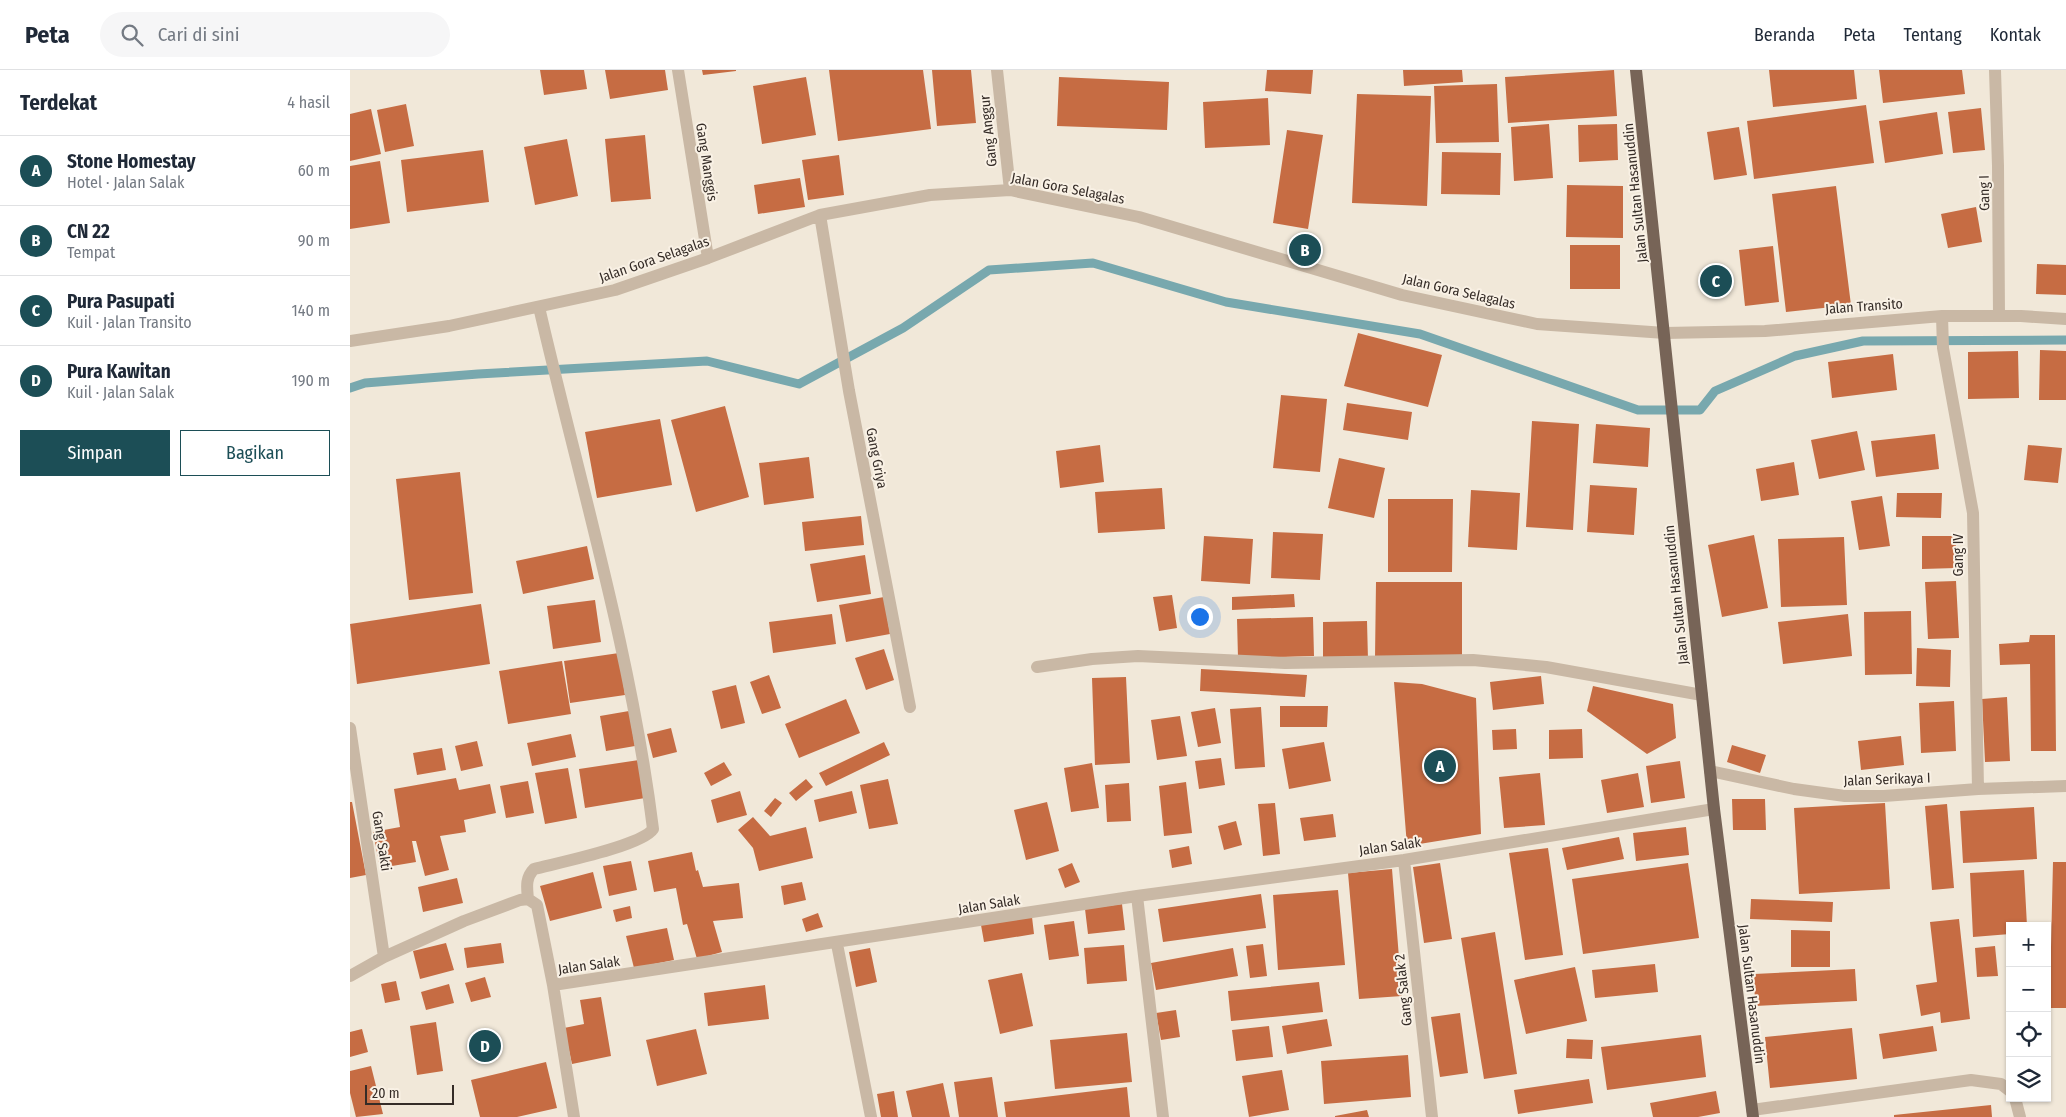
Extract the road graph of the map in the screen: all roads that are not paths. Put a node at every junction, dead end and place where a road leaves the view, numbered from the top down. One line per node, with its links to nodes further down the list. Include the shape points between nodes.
1 (678, 70): 7 (street, Gang Manggis)
2 (997, 70): 5 (street, Gang Anggur)
3 (1636, 70): 12 (main road, Jalan Sultan Hasanuddin)
4 (1995, 70): 9 (street, Gang I)
5 (1010, 190): 6 (street, Jalan Gora Selagalas, via 930,195); 12 (street, Jalan Gora Selagalas, via 1139,217 1402,294 1489,314 1537,324)
6 (820, 214): 7 (street, Jalan Gora Selagalas); 16 (street, Gang Griya, via 849,391)
7 (708, 258): 8 (street, Jalan Gora Selagalas, via 615,290)
8 (540, 307): 13 (street, Jalan Gora Selagalas, via 449,326); 24 (street, via 624,660 653,829 634,842 534,869 527,880)
9 (1999, 316): 10 (street, Jalan Transito); 11 (street, Jalan Transito)
10 (1942, 319): 12 (street, Jalan Transito, via 1765,331); 20 (street, Gang IV, via 1943,348 1973,513)
11 (2066, 319)
12 (1665, 333): 15 (main road, Jalan Sultan Hasanuddin)
13 (350, 341)
14 (1037, 667): 15 (street, via 1138,656 1285,663 1473,660 1546,667)
15 (1702, 695): 18 (main road, Jalan Sultan Hasanuddin)
16 (910, 707)
17 (350, 728): 26 (street, Gang Sakti)
18 (1710, 771): 20 (street, Jalan Serikaya I, via 1845,796); 21 (main road, Jalan Sultan Hasanuddin)
19 (2066, 786): 20 (street, Jalan Serikaya I)
20 (1978, 789)
21 (1714, 810): 22 (street, Jalan Salak); 31 (main road, Jalan Sultan Hasanuddin)
22 (1404, 860): 23 (street, Jalan Salak); 35 (street, Gang Salak 2)
23 (1137, 896): 25 (street, Jalan Salak); 34 (street)
24 (528, 899): 26 (street, via 464,921); 28 (street, Jalan Salak, via 537,905)
25 (837, 944): 28 (street, Jalan Salak); 33 (street)
26 (384, 958): 27 (street)
27 (350, 976)
28 (553, 985): 32 (street)
29 (2006, 1088): 31 (street, via 2001,1084 1971,1080)
30 (2016, 1102): 36 (street)
31 (1752, 1113)
32 (574, 1117)
33 (871, 1117)
34 (1164, 1117)
35 (1432, 1117)
36 (2020, 1117)

